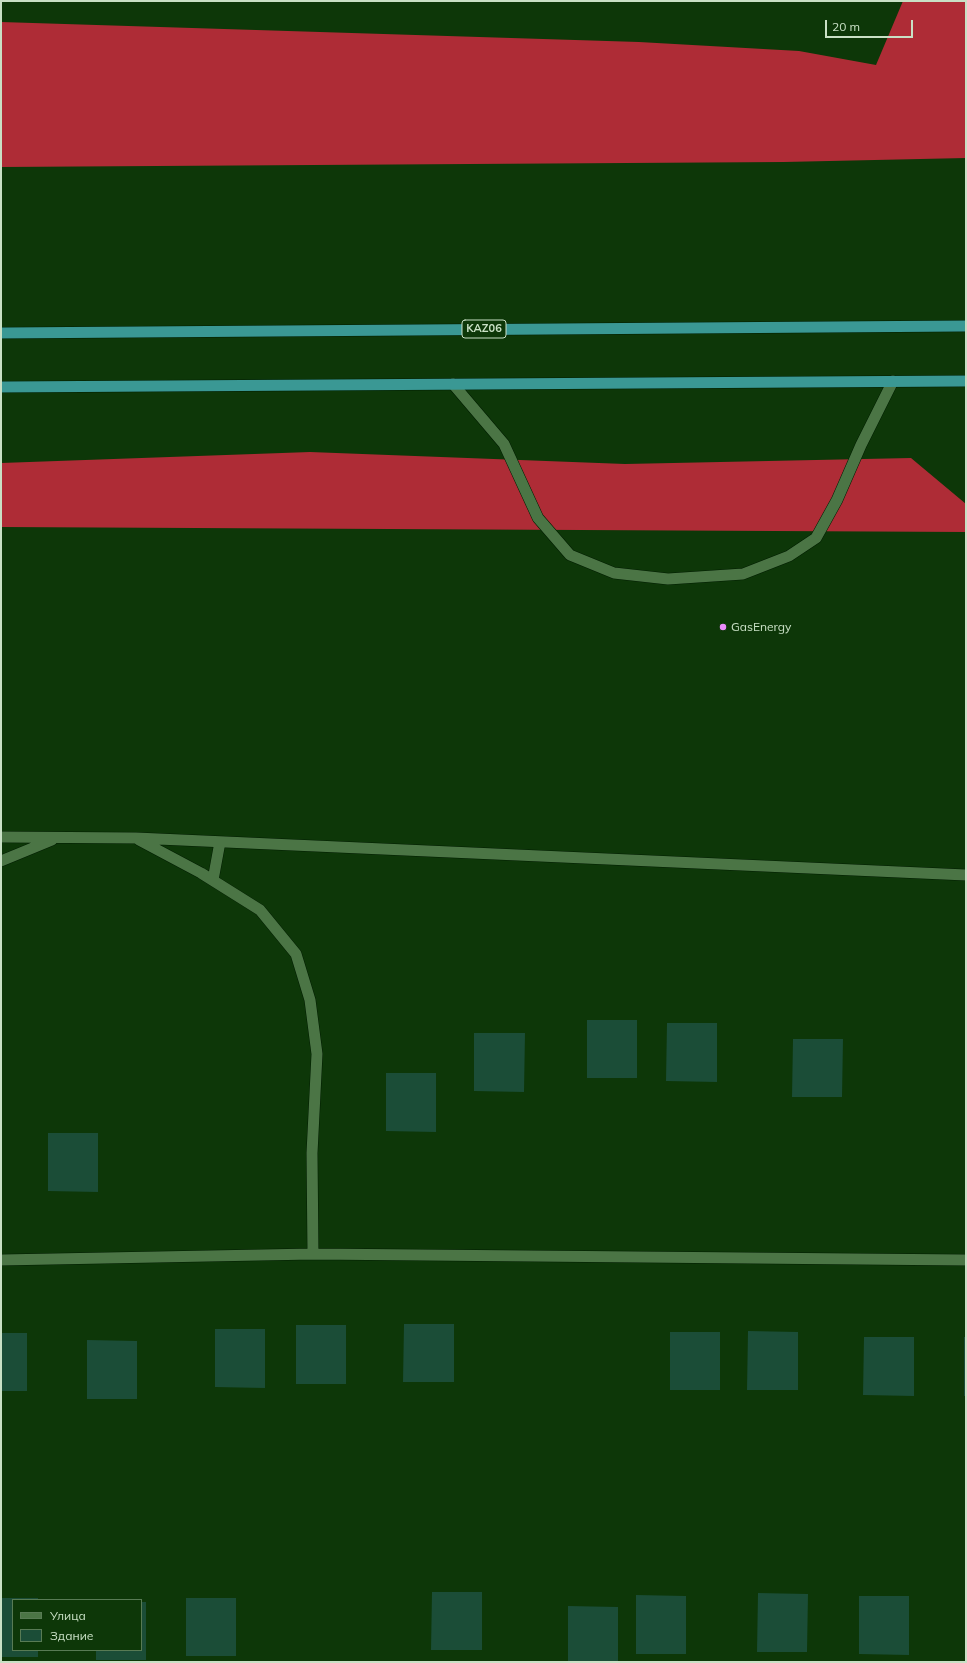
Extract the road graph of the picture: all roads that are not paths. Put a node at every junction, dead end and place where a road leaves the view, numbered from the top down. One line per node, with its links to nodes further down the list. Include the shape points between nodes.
1 (966, 326): 2 (highway, KАZ06)
2 (1, 333)
3 (893, 381): 4 (highway); 5 (highway); 5 (street, via 837,500 816,538 789,556 743,574 668,579 614,574 570,555 538,518 504,444)
4 (966, 381)
5 (453, 384): 6 (highway)
6 (1, 387)
7 (1, 837): 8 (street)
8 (56, 838): 9 (street); 11 (street)
9 (136, 838): 10 (street); 13 (street)
10 (220, 842): 12 (street); 13 (street)
11 (1, 861)
12 (966, 875)
13 (213, 880): 14 (street, via 260,910 296,954 310,1000 317,1054 312,1154)
14 (313, 1254): 15 (street); 16 (street)
15 (1, 1260)
16 (966, 1260)

